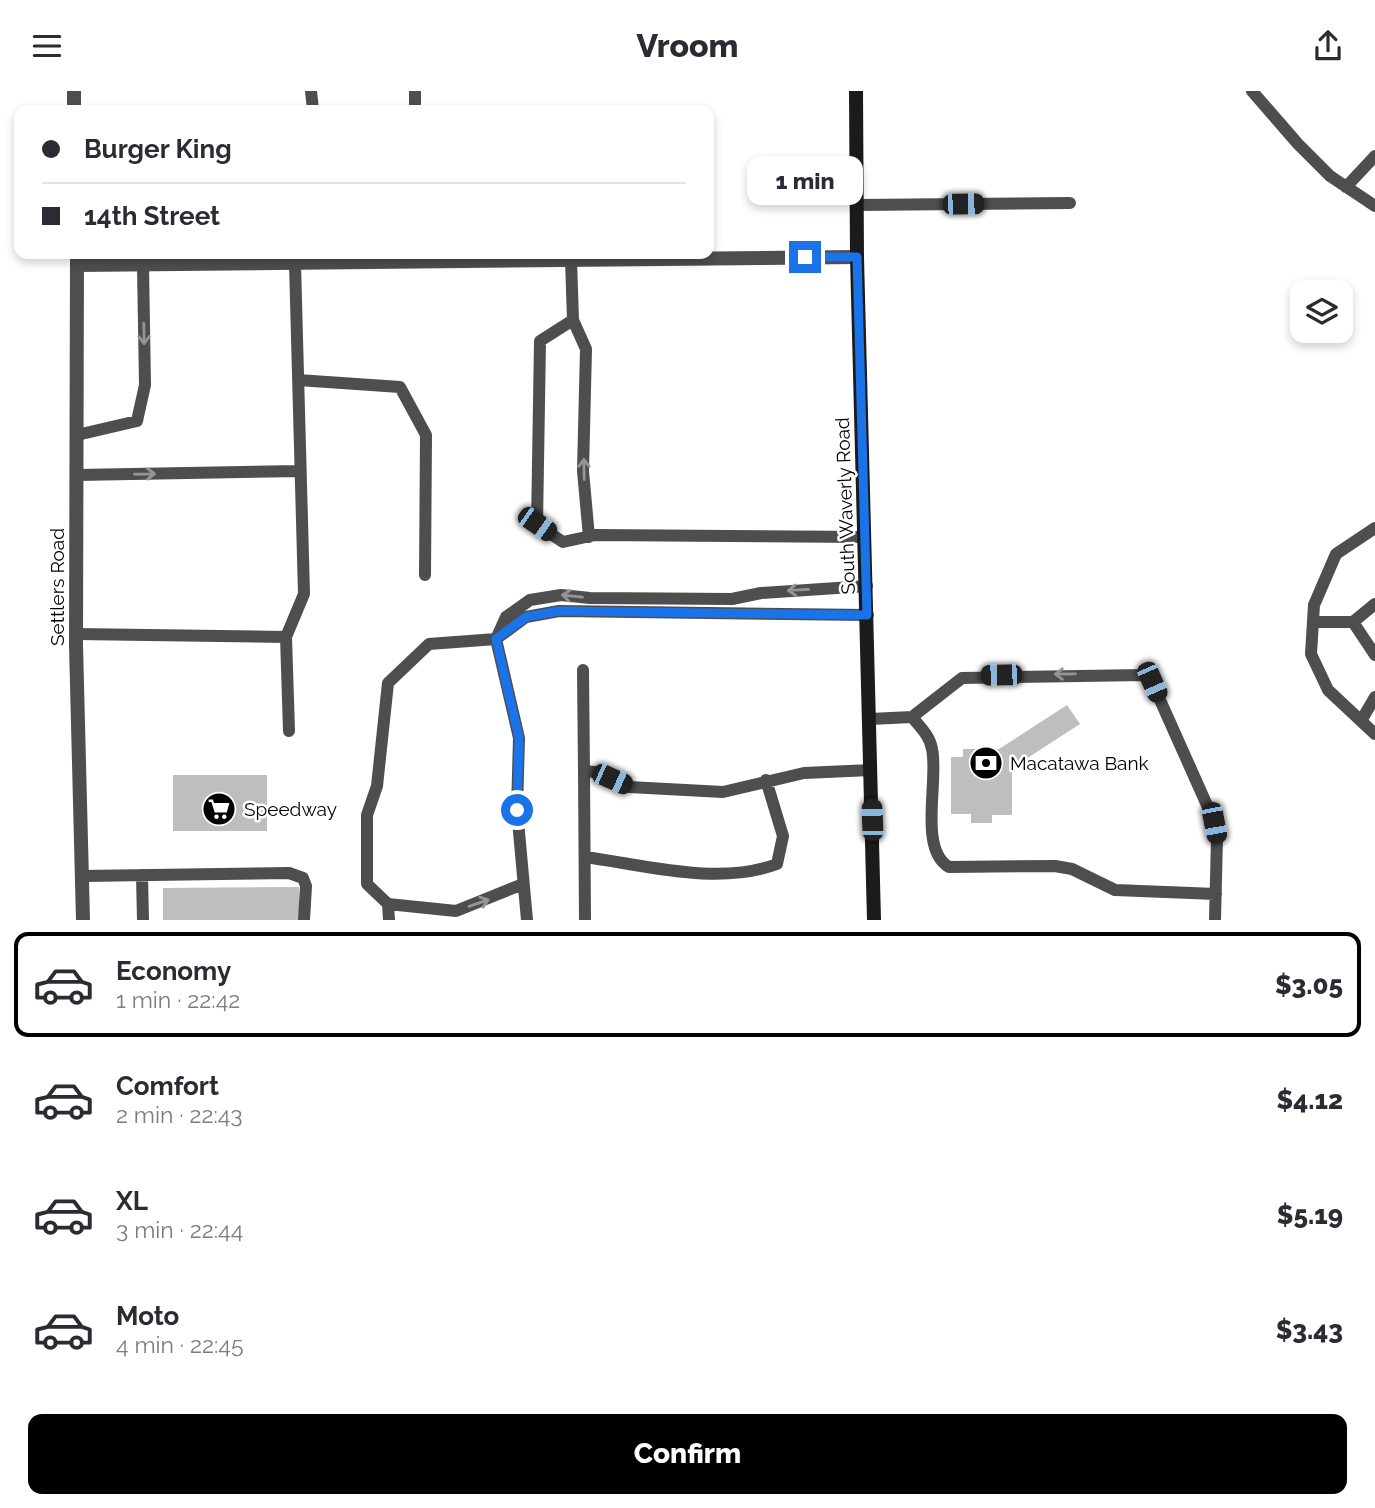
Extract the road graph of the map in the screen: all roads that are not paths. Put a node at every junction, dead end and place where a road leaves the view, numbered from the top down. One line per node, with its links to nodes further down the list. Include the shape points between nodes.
1 (856, 91): 6 (main road, South Waverly Road)
2 (1252, 91): 4 (lane, via 1298,144)
3 (1375, 156): 4 (lane)
4 (1346, 187): 7 (lane)
5 (1070, 203): 6 (lane)
6 (857, 205): 8 (main road, South Waverly Road)
7 (1375, 207)
8 (857, 257): 13 (street); 24 (main road, South Waverly Road)
9 (77, 259): 16 (street); 19 (street, Settlers Road)
10 (399, 259): 15 (street)
11 (496, 259): 14 (street)
12 (667, 259): 14 (street)
13 (714, 259)
14 (572, 260): 17 (lane)
15 (295, 264): 16 (street); 18 (lane)
16 (143, 266): 19 (lane, one-way to 19, via 145,385 136,421)
17 (573, 320): 23 (lane, one-way to 17, via 583,471 586,349); 23 (lane, via 540,341 537,524 563,542)
18 (298, 380): 20 (lane); 25 (lane, via 400,387 426,435)
19 (77, 435): 21 (street, Settlers Road)
20 (300, 471): 21 (lane, one-way to 20); 32 (lane, via 304,594)
21 (77, 475): 31 (street, Settlers Road)
22 (1375, 528): 29 (lane, via 1336,554 1314,605)
23 (589, 537): 24 (lane)
24 (865, 537): 26 (main road, South Waverly Road)
25 (425, 575)
26 (867, 586): 28 (main road, South Waverly Road); 33 (lane, one-way to 33, via 732,599 561,595 530,600 506,617)
27 (1375, 604): 30 (lane)
28 (867, 615): 33 (lane, via 559,611 526,617); 38 (main road, South Waverly Road)
29 (1313, 622): 30 (lane); 39 (lane, via 1311,654 1328,690)
30 (1353, 622): 34 (lane)
31 (76, 634): 32 (lane); 46 (street, Settlers Road)
32 (286, 637): 40 (lane)
33 (496, 639): 48 (lane, via 519,738 517,810); 50 (lane, via 429,644 388,683 377,786 367,815 367,884)
34 (1375, 655)
35 (583, 670): 43 (lane)
36 (1375, 697): 39 (lane)
37 (912, 717): 38 (lane); 49 (lane, via 933,751 933,846 949,867 1055,866 1072,869 1115,890); 49 (lane, one-way to 37, via 1214,823 1152,682 1144,675 962,678)
38 (870, 719): 42 (main road, South Waverly Road)
39 (1361, 721): 41 (lane)
40 (289, 731)
41 (1375, 734)
42 (870, 770): 44 (lane); 57 (main road, South Waverly Road)
43 (584, 771): 44 (lane, via 629,787 710,792); 45 (lane)
44 (766, 780): 45 (lane, via 783,836 777,864 761,870 700,873)
45 (585, 857): 56 (lane)
46 (82, 876): 47 (lane); 51 (street, Settlers Road)
47 (142, 876): 52 (lane); 53 (lane, via 289,873 303,878 306,885)
48 (523, 884): 50 (lane, one-way to 48, via 456,911); 55 (lane)
49 (1216, 894): 58 (lane)
50 (388, 904): 54 (lane)
51 (83, 920)
52 (143, 920)
53 (304, 920)
54 (389, 920)
55 (527, 920)
56 (585, 920)
57 (874, 920)
58 (1215, 920)

